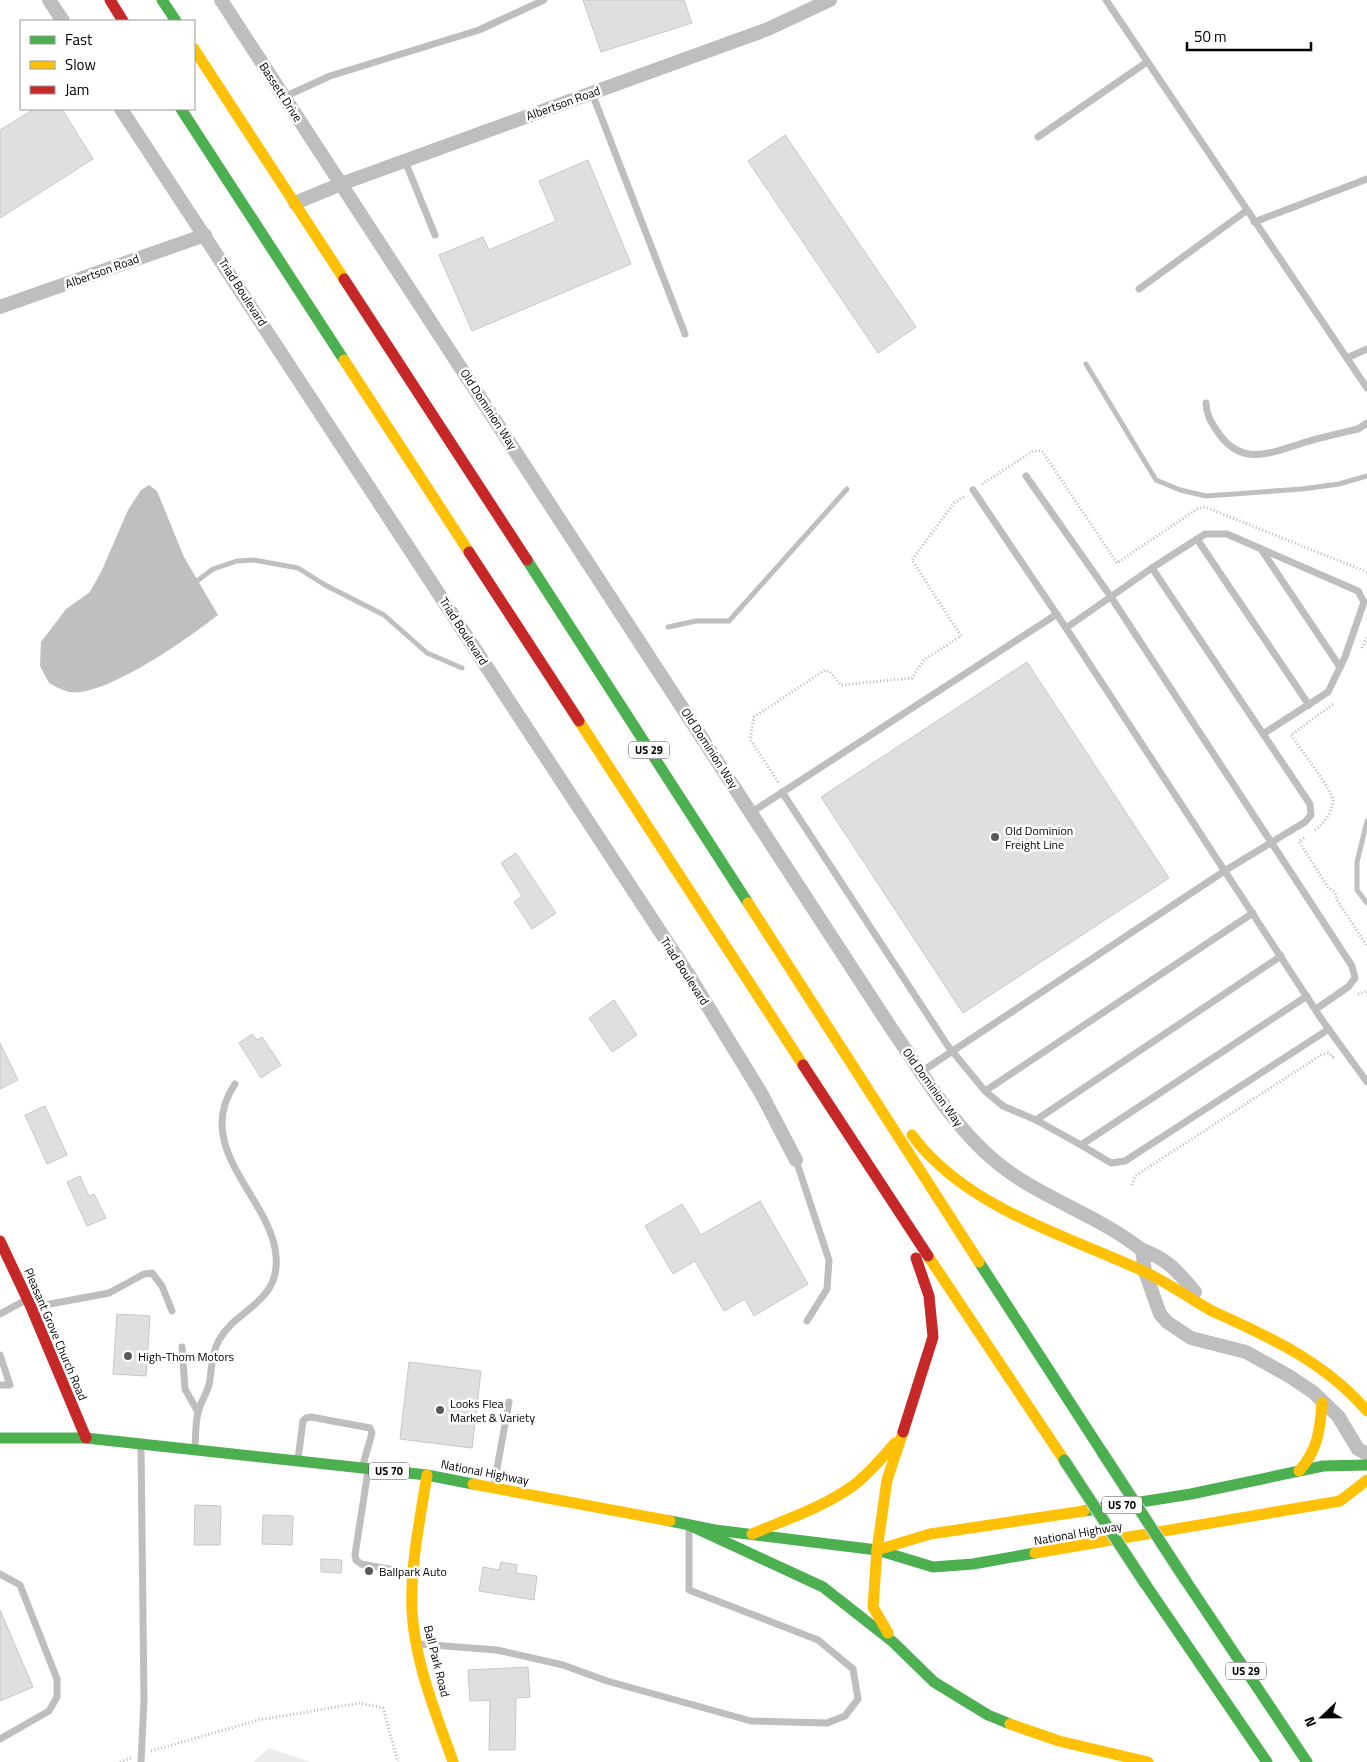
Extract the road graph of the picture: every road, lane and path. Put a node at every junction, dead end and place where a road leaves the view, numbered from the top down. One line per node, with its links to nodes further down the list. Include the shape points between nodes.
1 (49, 0): 8 (street)
2 (110, 0): 9 (main road)
3 (162, 0): 10 (main road)
4 (221, 0): 14 (street, Bassett Drive)
5 (544, 0): 14 (lane, via 479,30 330,76)
6 (830, 0): 13 (street, Albertson Road, via 768,29)
7 (1106, 0): 12 (lane)
8 (62, 20)
9 (122, 20)
10 (175, 20)
11 (195, 51): 21 (main road, US 29)
12 (1147, 62): 17 (lane); 22 (lane)
13 (592, 93): 18 (street, Albertson Road); 28 (lane)
14 (284, 97): 20 (street, Bassett Drive)
15 (122, 110): 24 (street, Triad Boulevard)
16 (181, 110): 76 (main road, US 29)
17 (1038, 137)
18 (405, 160): 20 (street, Albertson Road); 25 (lane)
19 (1367, 180): 23 (lane)
20 (341, 184): 21 (street, Albertson Road); 51 (street, Old Dominion Way)
21 (295, 203): 59 (main road, US 29)
22 (1246, 211): 23 (lane); 26 (lane)
23 (1254, 222): 30 (lane)
24 (205, 235): 27 (street, Albertson Road); 75 (street, Triad Boulevard, via 688,974 761,1093)
25 (435, 235)
26 (1139, 289)
27 (0, 307)
28 (685, 334)
29 (1367, 349): 30 (lane)
30 (1347, 358): 31 (lane)
31 (1367, 388)
32 (1206, 403): 33 (lane, via 1212,423 1230,446 1241,452 1261,455 1358,429)
33 (1367, 423)
34 (1026, 476): 40 (lane)
35 (973, 490): 39 (path, via 1038,450 1046,456 1117,563 1197,509 1206,507); 42 (lane); 50 (path, via 954,503 912,560 961,636 924,660 912,678 841,685 825,670 754,717 750,739)
36 (1197, 539): 37 (lane, via 1205,534 1227,534); 38 (lane); 48 (lane)
37 (1261, 549): 41 (lane, via 1346,584 1358,591); 46 (lane)
38 (1152, 568): 40 (lane); 49 (lane)
39 (1367, 572)
40 (1111, 598): 43 (lane); 54 (lane)
41 (1365, 601): 46 (lane)
42 (1057, 614): 43 (lane); 50 (lane)
43 (1066, 628): 55 (lane)
44 (1367, 637): 45 (path)
45 (1359, 653)
46 (1340, 667): 48 (lane, via 1328,692)
47 (1336, 701): 52 (path, via 1291,734 1332,796 1328,815)
48 (1309, 705): 49 (lane)
49 (1263, 734): 54 (lane, via 1310,804 1311,815)
50 (783, 791): 51 (lane); 66 (lane)
51 (752, 812): 67 (street, Old Dominion Way)
52 (1314, 830)
53 (1306, 836): 57 (path, via 1299,842 1328,887 1335,892)
54 (1272, 843): 55 (lane); 63 (lane, via 1352,966 1355,978 1348,987)
55 (1226, 870): 56 (lane); 66 (lane)
56 (1253, 913): 58 (lane); 70 (lane)
57 (1367, 946)
58 (1282, 956): 61 (lane); 72 (lane)
59 (802, 987): 71 (main road); 122 (main road, US 29, bridge, via 1186,1581)
60 (1367, 991): 62 (path)
61 (1307, 996): 63 (lane); 74 (lane)
62 (1352, 998)
63 (1316, 1009): 64 (lane)
64 (1329, 1029): 65 (lane); 74 (lane, via 1125,1161 1111,1164)
65 (1343, 1050): 68 (lane); 77 (path, via 1332,1057 1328,1053 1321,1055 1135,1176)
66 (954, 1051): 67 (lane); 70 (lane)
67 (921, 1072): 79 (street, Old Dominion Way, via 973,1141 995,1162 1028,1184 1125,1236)
68 (1367, 1082)
69 (235, 1084): 94 (lane, via 223,1108 223,1132 230,1158 272,1233 275,1277 259,1302 219,1340)
70 (985, 1091): 72 (lane, via 1003,1106)
71 (890, 1100)
72 (1036, 1120): 74 (lane)
73 (904, 1123): 80 (main road, via 919,1145 954,1179 983,1198)
74 (1081, 1146)
75 (796, 1160): 85 (lane, via 829,1260 827,1289)
76 (881, 1185): 95 (main road, via 925,1278 934,1313 932,1344); 121 (main road, US 29, bridge)
77 (1132, 1185)
78 (0, 1241): 81 (main road, Pleasant Grove Church Road)
79 (1142, 1250): 80 (street); 82 (street, Old Dominion Way, via 1158,1255 1170,1264)
80 (1145, 1272): 82 (main road); 92 (street, via 1160,1314 1179,1331 1192,1338 1246,1352 1290,1376 1313,1392)
81 (29, 1303): 83 (lane, via 109,1293 152,1273 162,1286); 84 (lane); 97 (main road, Pleasant Grove Church Road)
82 (1212, 1311): 88 (main road, via 1294,1350)
83 (172, 1312)
84 (0, 1314)
85 (807, 1321)
86 (182, 1347): 94 (lane, via 185,1389)
87 (0, 1355): 89 (lane, via 10,1385)
88 (1338, 1380): 90 (main road); 93 (main road)
89 (0, 1385)
90 (1367, 1393)
91 (509, 1402): 107 (lane)
92 (1322, 1403): 100 (street, via 1338,1416 1358,1449); 104 (main road, via 1320,1439 1312,1458)
93 (1367, 1411)
94 (198, 1412): 99 (lane)
95 (902, 1435): 109 (main road, via 866,1475 847,1490 824,1504); 110 (main road, via 887,1480)
96 (0, 1438): 97 (main road, US 70)
97 (86, 1438): 98 (main road, National Highway / US 70)
98 (141, 1444): 99 (main road, National Highway / US 70); 116 (lane, via 144,1700)
99 (195, 1450): 101 (main road, National Highway / US 70)
100 (1367, 1454)
101 (297, 1461): 103 (main road, National Highway / US 70); 103 (lane, via 303,1422 311,1417 370,1428 372,1434)
102 (1367, 1465): 104 (main road, National Highway / US 70, via 1323,1466)
103 (365, 1468): 105 (main road, National Highway / US 70); 112 (lane, via 356,1560 361,1564)
104 (1299, 1471): 110 (main road, National Highway / US 70, via 1191,1494 930,1534)
105 (427, 1475): 107 (main road, National Highway / US 70); 112 (main road, Ball Park Road)
106 (1367, 1480): 110 (main road, National Highway, via 1340,1501 973,1564 933,1567)
107 (494, 1488): 108 (main road, National Highway / US 70)
108 (689, 1525): 109 (main road, National Highway / US 70); 113 (main road, via 824,1587); 114 (lane, via 689,1590 818,1640 853,1669 858,1699 845,1716 827,1723 751,1721 607,1681 563,1665 496,1650)
109 (752, 1534): 110 (main road, National Highway / US 70)
110 (877, 1550): 113 (main road, via 873,1607)
111 (0, 1574): 115 (lane, via 20,1585 57,1680 57,1697 49,1710)
112 (413, 1574): 114 (main road, Ball Park Road)
113 (893, 1642): 120 (main road, via 934,1682 988,1715 1018,1728)
114 (416, 1644): 119 (main road, Ball Park Road)
115 (0, 1739)
116 (141, 1758): 117 (path); 118 (path, via 259,1720 360,1703 383,1708)
117 (120, 1762)
118 (398, 1762)
119 (453, 1762)
120 (1148, 1762)
121 (1267, 1762)
122 (1307, 1762)

